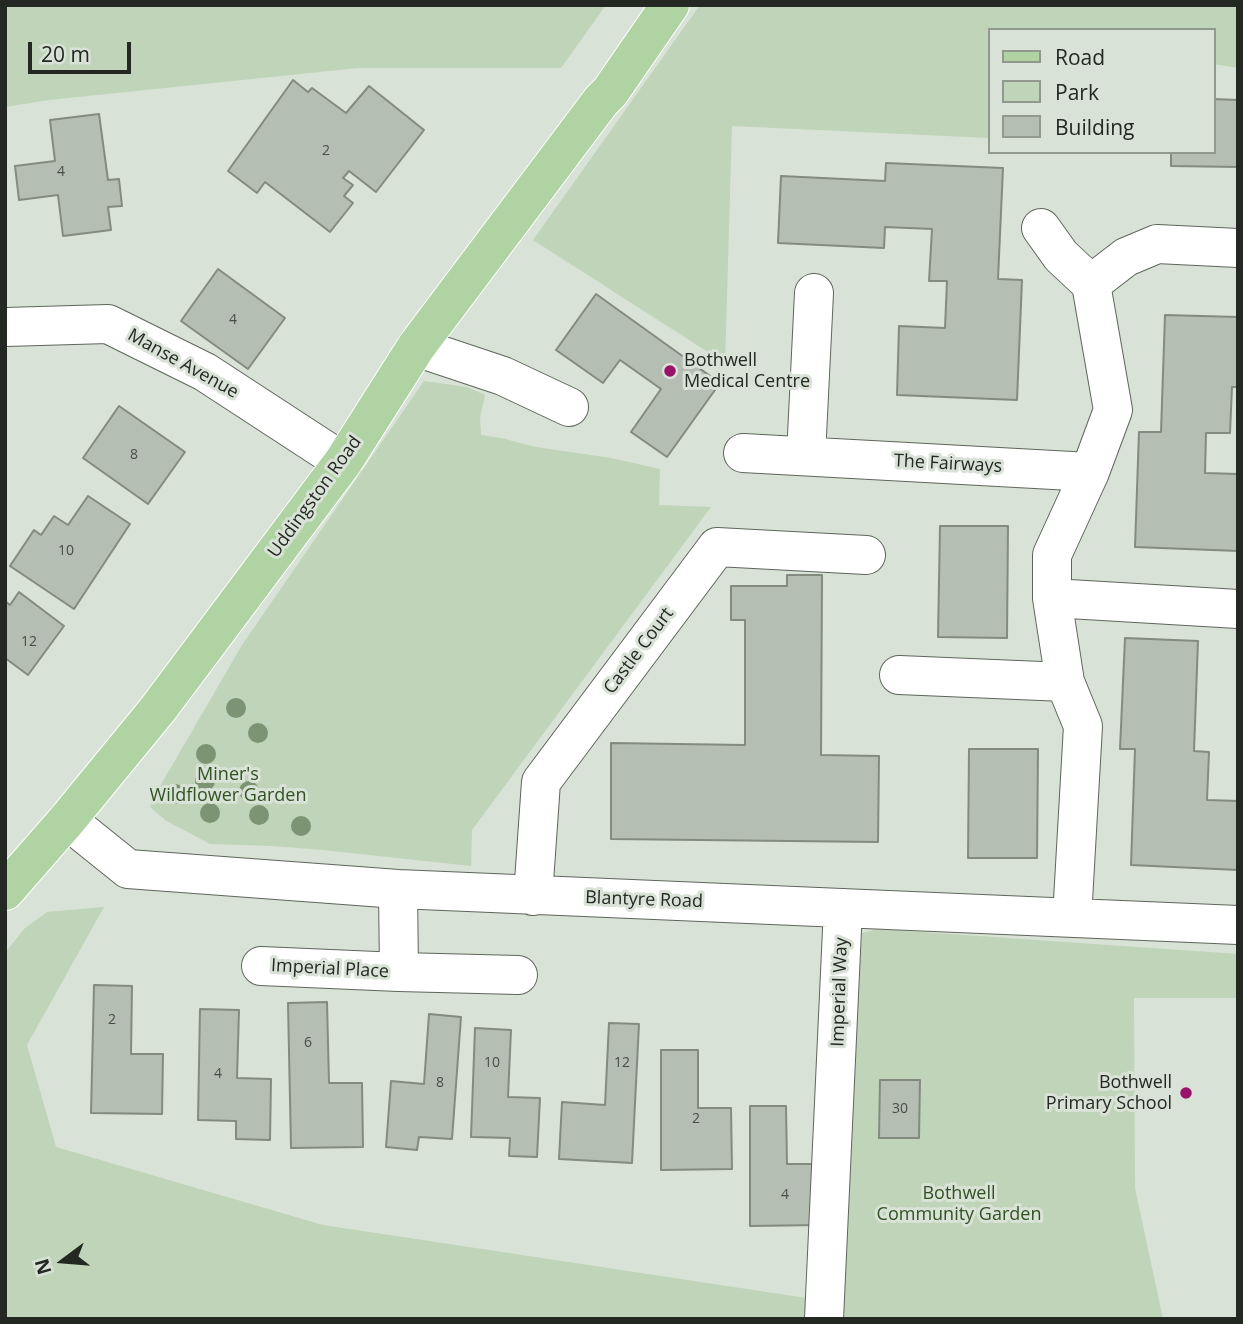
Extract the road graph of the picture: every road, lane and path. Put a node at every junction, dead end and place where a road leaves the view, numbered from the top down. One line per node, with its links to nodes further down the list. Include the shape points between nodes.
1 (670, 5): 7 (main road, Uddingston Road, via 610,92)
2 (1041, 228): 4 (street, via 1061,256)
3 (1238, 248): 4 (street, via 1157,244 1126,257)
4 (1091, 284): 12 (street, via 1114,410)
5 (814, 293): 10 (street)
6 (5, 327): 11 (street, Manse Avenue, via 108,324 205,372)
7 (416, 347): 8 (street, via 503,376); 11 (main road, Uddingston Road)
8 (569, 407)
9 (743, 453): 10 (street, The Fairways)
10 (807, 456): 12 (street, The Fairways)
11 (344, 462): 18 (main road, Uddingston Road, via 158,709)
12 (1090, 472): 14 (street, via 1052,555)
13 (866, 555): 21 (street, Castle Court, via 717,547 541,782)
14 (1052, 598): 15 (street); 17 (street)
15 (1238, 609)
16 (899, 675): 17 (street)
17 (1065, 682): 23 (street, via 1083,726)
18 (67, 820): 19 (street, Blantyre Road, via 128,869); 20 (main road, Uddingston Road)
19 (398, 889): 21 (street, Blantyre Road); 26 (street, Imperial Place)
20 (5, 891)
21 (533, 896): 22 (street, Blantyre Road)
22 (844, 908): 23 (street, Blantyre Road); 28 (street, Imperial Way)
23 (1072, 918): 24 (street, Blantyre Road)
24 (1238, 925)
25 (261, 966): 26 (street, Imperial Place)
26 (399, 972): 27 (street, Imperial Place)
27 (518, 975)
28 (824, 1319)

